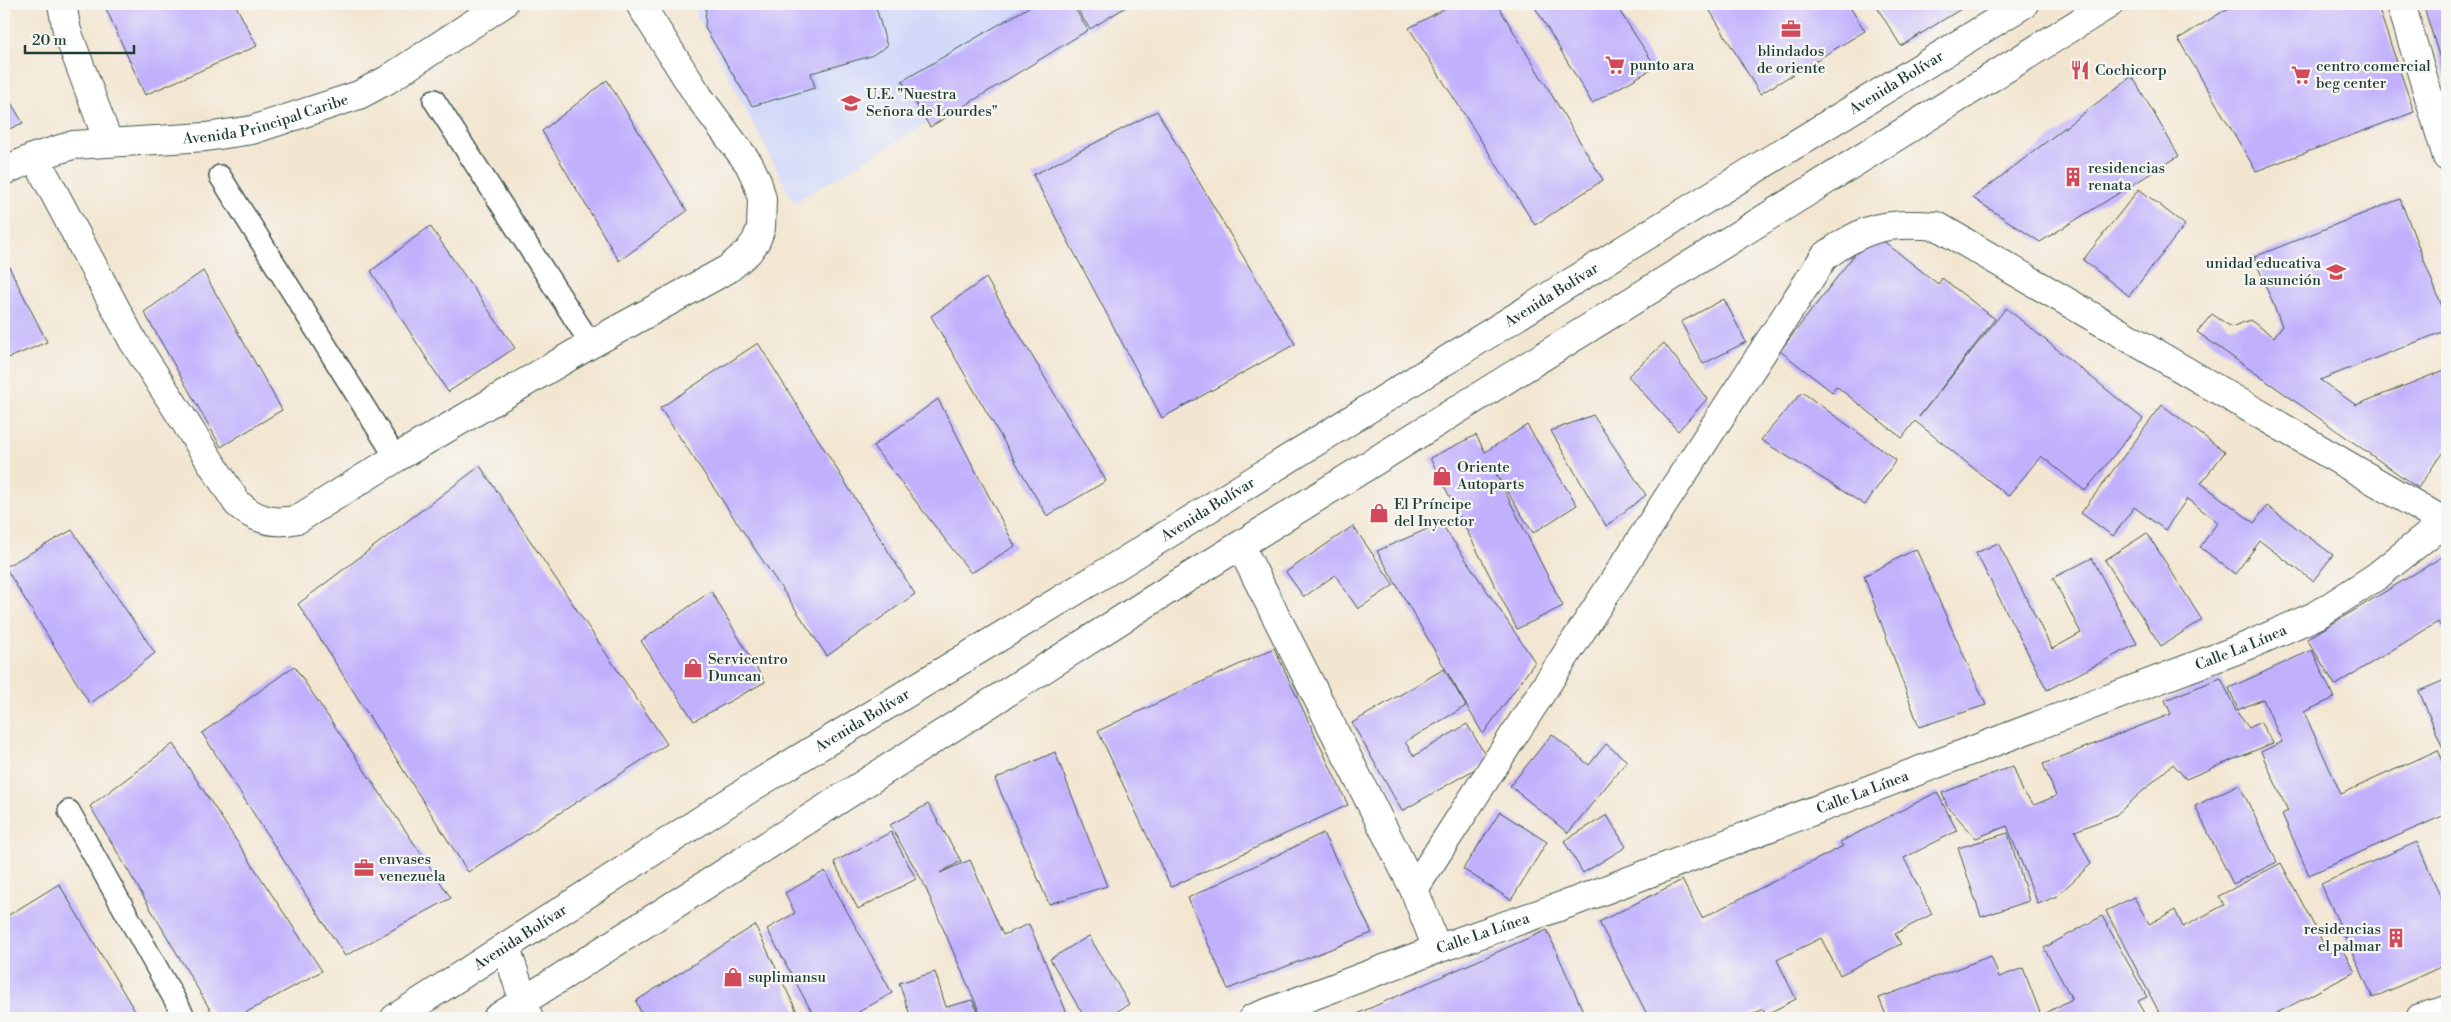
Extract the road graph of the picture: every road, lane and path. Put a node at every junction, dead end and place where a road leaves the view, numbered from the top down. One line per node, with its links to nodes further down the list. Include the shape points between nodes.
1 (62, 4): 8 (street, via 67,31)
2 (504, 4): 8 (street, Avenida Principal Caribe, via 359,95 252,130 206,137)
3 (640, 4): 13 (street, via 699,97 749,164 762,199 761,228 748,252 734,265)
4 (2024, 4): 19 (street, Avenida Bolívar, via 1123,562 754,786)
5 (2109, 4): 16 (street)
6 (2401, 4): 10 (street)
7 (434, 100): 13 (lane)
8 (108, 142): 9 (street, Avenida Principal Caribe, via 73,145)
9 (35, 157): 11 (street, Avenida Principal Caribe); 14 (street, via 133,341 237,503 247,513 272,522 298,519)
10 (2447, 157)
11 (4, 171)
12 (220, 176): 14 (lane)
13 (591, 344): 14 (street)
14 (396, 458)
15 (2446, 521): 18 (street, via 1937,226 1893,224 1863,231 1824,257); 20 (street, Calle La Línea, via 2377,576 2317,614 2247,646 1573,902)
16 (1241, 547): 18 (street); 21 (street, via 1135,611)
17 (69, 811): 23 (lane)
18 (1414, 889): 20 (street)
19 (506, 947): 21 (street); 24 (street, Avenida Bolívar)
20 (1437, 949): 26 (street, Calle La Línea)
21 (527, 1009): 25 (street)
22 (2447, 1010): 27 (street)
23 (185, 1018)
24 (395, 1018)
25 (497, 1018)
26 (1253, 1018)
27 (2420, 1018)

